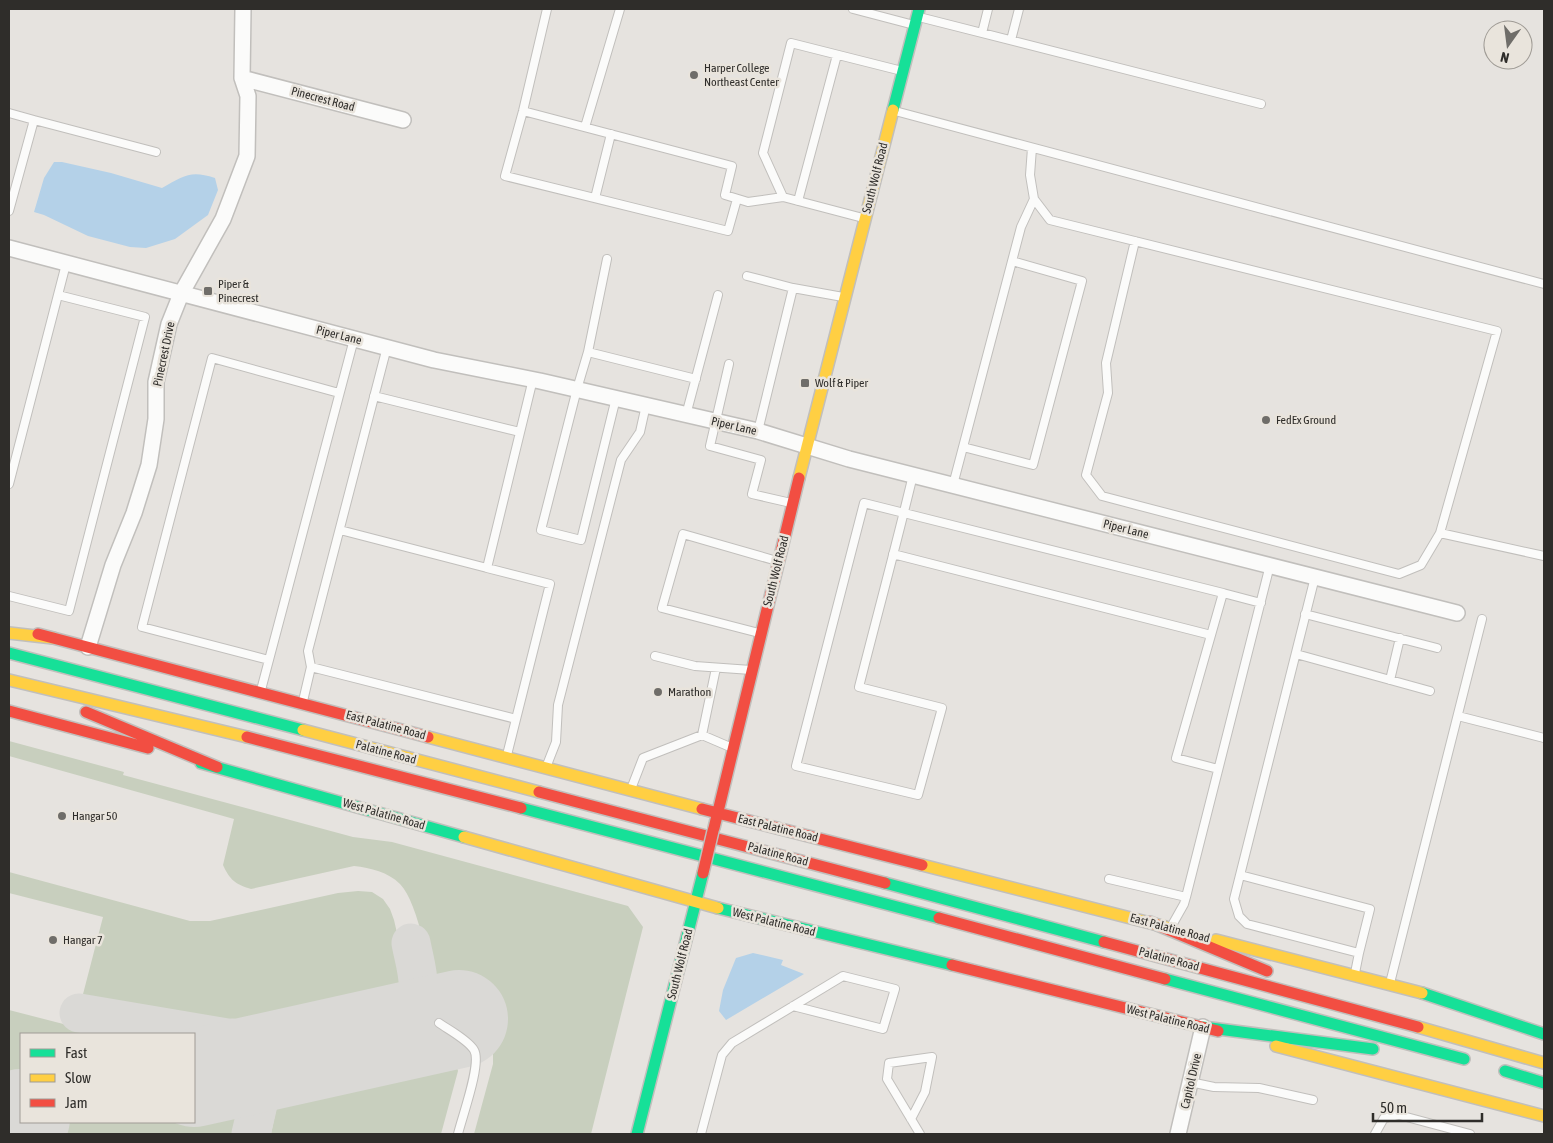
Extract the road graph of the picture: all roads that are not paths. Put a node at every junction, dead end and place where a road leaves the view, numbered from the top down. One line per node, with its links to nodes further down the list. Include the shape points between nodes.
1 (244, 9): 12 (street, Pinecrest Drive)
2 (620, 9): 19 (lane)
3 (853, 9): 7 (lane)
4 (988, 9): 8 (lane)
5 (1019, 9): 9 (lane)
6 (547, 10): 14 (lane)
7 (917, 17): 8 (lane); 11 (main road, South Wolf Road)
8 (982, 33): 9 (lane)
9 (1011, 40): 13 (lane)
10 (837, 55): 11 (lane); 23 (lane, via 790,43 763,152); 27 (lane)
11 (903, 71): 15 (main road, South Wolf Road)
12 (242, 78): 18 (street, Pinecrest Road); 38 (street, Pinecrest Drive, via 248,96 247,156 223,219)
13 (1261, 104)
14 (523, 111): 19 (lane); 24 (lane, via 505,176)
15 (893, 111): 21 (lane); 29 (main road, South Wolf Road)
16 (9, 113): 17 (lane)
17 (34, 120): 22 (lane); 28 (lane)
18 (403, 120)
19 (586, 127): 20 (lane)
20 (611, 134): 24 (lane); 25 (lane, via 732,166 725,195)
21 (1032, 148): 26 (lane, via 1030,175); 36 (lane)
22 (156, 152)
23 (783, 197): 25 (lane, via 748,202); 27 (lane)
24 (595, 198): 25 (lane, via 728,231)
25 (737, 199)
26 (1034, 199): 30 (lane, via 1050,220); 33 (lane, via 1021,227)
27 (798, 201): 29 (lane)
28 (9, 211)
29 (865, 218): 41 (main road, South Wolf Road)
30 (1135, 241): 65 (lane, via 1497,331); 65 (lane, via 1106,363 1108,393 1086,474 1102,496 1399,574 1421,565)
31 (9, 248): 34 (street, Piper Lane)
32 (607, 259): 44 (lane)
33 (1012, 260): 58 (lane); 58 (lane, via 1082,281 1032,466)
34 (66, 264): 38 (street, Piper Lane); 39 (lane)
35 (747, 276): 37 (lane)
36 (1544, 284)
37 (793, 288): 41 (lane); 55 (lane)
38 (181, 294): 42 (street, Piper Lane); 84 (street, Pinecrest Drive, via 168,324 156,382 156,419 149,465)
39 (58, 295): 60 (lane); 73 (lane, via 145,317 69,611)
40 (718, 295): 46 (lane)
41 (845, 298): 57 (main road, South Wolf Road)
42 (354, 339): 43 (street, Piper Lane); 49 (lane)
43 (387, 347): 47 (street, Piper Lane); 50 (lane)
44 (588, 352): 46 (lane); 48 (lane)
45 (729, 364): 54 (lane)
46 (696, 378): 53 (lane)
47 (533, 380): 48 (street, Piper Lane); 56 (lane)
48 (577, 389): 51 (street, Piper Lane); 51 (lane, via 541,530 573,538 582,540)
49 (339, 393): 89 (lane); 89 (lane, via 212,358 142,627)
50 (374, 396): 56 (lane); 64 (lane)
51 (616, 398): 52 (street, Piper Lane)
52 (646, 406): 53 (street, Piper Lane); 106 (lane, via 640,432 621,460 558,705 556,742)
53 (686, 415): 54 (street, Piper Lane)
54 (715, 421): 55 (street, Piper Lane); 62 (lane, via 710,446 760,460 752,494)
55 (758, 431): 57 (street, Piper Lane)
56 (520, 432): 70 (lane)
57 (807, 446): 59 (street, Piper Lane); 62 (main road, South Wolf Road)
58 (963, 447): 61 (lane)
59 (913, 475): 61 (street, Piper Lane); 63 (lane)
60 (9, 484)
61 (953, 485): 69 (street, Piper Lane)
62 (793, 504): 68 (main road, South Wolf Road)
63 (904, 513): 66 (lane); 66 (lane, via 864,503 796,766 918,795 942,708 859,687); 72 (lane)
64 (340, 530): 70 (lane); 90 (lane, via 308,651)
65 (1440, 533): 67 (lane)
66 (893, 554): 81 (lane)
67 (1544, 556)
68 (779, 561): 80 (main road, South Wolf Road); 80 (lane, via 683,534 662,608)
69 (1270, 565): 71 (street, Piper Lane); 74 (lane)
70 (487, 568): 100 (lane, via 550,584)
71 (1315, 577): 75 (street, Piper Lane); 76 (lane)
72 (1222, 593): 74 (lane); 81 (lane)
73 (9, 596)
74 (1261, 603): 107 (lane)
75 (1457, 613)
76 (1306, 614): 83 (lane); 87 (lane)
77 (1482, 619): 99 (lane)
78 (9, 628): 82 (main road, East Palatine Road)
79 (9, 633): 82 (main road)
80 (761, 634): 92 (main road, South Wolf Road)
81 (1211, 635): 107 (lane, via 1176,758)
82 (52, 638): 84 (main road, East Palatine Road)
83 (1400, 638): 85 (lane); 93 (lane)
84 (88, 646): 96 (main road, East Palatine Road)
85 (1437, 648)
86 (9, 653): 120 (main road, Palatine Road, via 785,856)
87 (1296, 654): 93 (lane); 110 (lane)
88 (655, 656): 91 (lane)
89 (269, 660): 96 (lane)
90 (311, 668): 97 (lane); 100 (lane)
91 (716, 668): 92 (lane); 101 (lane)
92 (753, 671): 103 (main road, South Wolf Road)
93 (1390, 680): 95 (lane)
94 (10, 681): 105 (main road); 122 (main road, Palatine Road, via 263,741 1473,1062)
95 (1430, 691)
96 (260, 692): 97 (main road, East Palatine Road)
97 (302, 703): 104 (main road, East Palatine Road)
98 (9, 711): 105 (main road, West Palatine Road)
99 (1458, 716): 102 (lane); 118 (lane)
100 (516, 719): 104 (lane)
101 (702, 735): 103 (lane); 108 (lane, via 643,758)
102 (1544, 738)
103 (734, 749): 109 (main road, South Wolf Road)
104 (506, 757): 106 (main road, East Palatine Road)
105 (217, 767): 113 (main road, West Palatine Road)
106 (546, 767): 108 (main road, East Palatine Road)
107 (1218, 769): 112 (lane)
108 (631, 790): 109 (main road, East Palatine Road)
109 (718, 813): 113 (main road, South Wolf Road, bridge); 114 (main road, East Palatine Road)
110 (1240, 876): 116 (lane, via 1234,899 1238,916 1247,924); 116 (lane, via 1370,909)
111 (1109, 879): 112 (lane)
112 (1186, 897): 115 (lane)
113 (695, 902): 122 (main road, West Palatine Road); 132 (main road, South Wolf Road)
114 (1150, 922): 115 (main road, East Palatine Road); 120 (main road)
115 (1171, 928): 117 (main road, East Palatine Road)
116 (1359, 952): 117 (lane)
117 (1354, 975): 118 (main road, East Palatine Road)
118 (1390, 985): 123 (main road, East Palatine Road)
119 (793, 1006): 119 (lane, via 843,976 895,989 883,1030); 133 (lane, via 732,1043 722,1055)
120 (1370, 1014): 124 (main road, Palatine Road)
121 (439, 1023): 131 (lane, via 475,1051 475,1072)
122 (1203, 1027): 126 (street, Capitol Drive); 129 (main road, West Palatine Road)
123 (1544, 1034)
124 (1544, 1064)
125 (1492, 1067): 127 (main road)
126 (1190, 1082): 128 (lane, via 1214,1087 1259,1088); 135 (street, Capitol Drive)
127 (1544, 1083)
128 (1312, 1100)
129 (1544, 1116)
130 (911, 1119): 130 (lane, via 924,1092 932,1057 889,1063 887,1079); 134 (lane)
131 (458, 1134)
132 (637, 1134)
133 (702, 1134)
134 (920, 1134)
135 (1178, 1134)
136 (1375, 1134): 137 (lane, via 1384,1118 1399,1115)
137 (1470, 1134)

